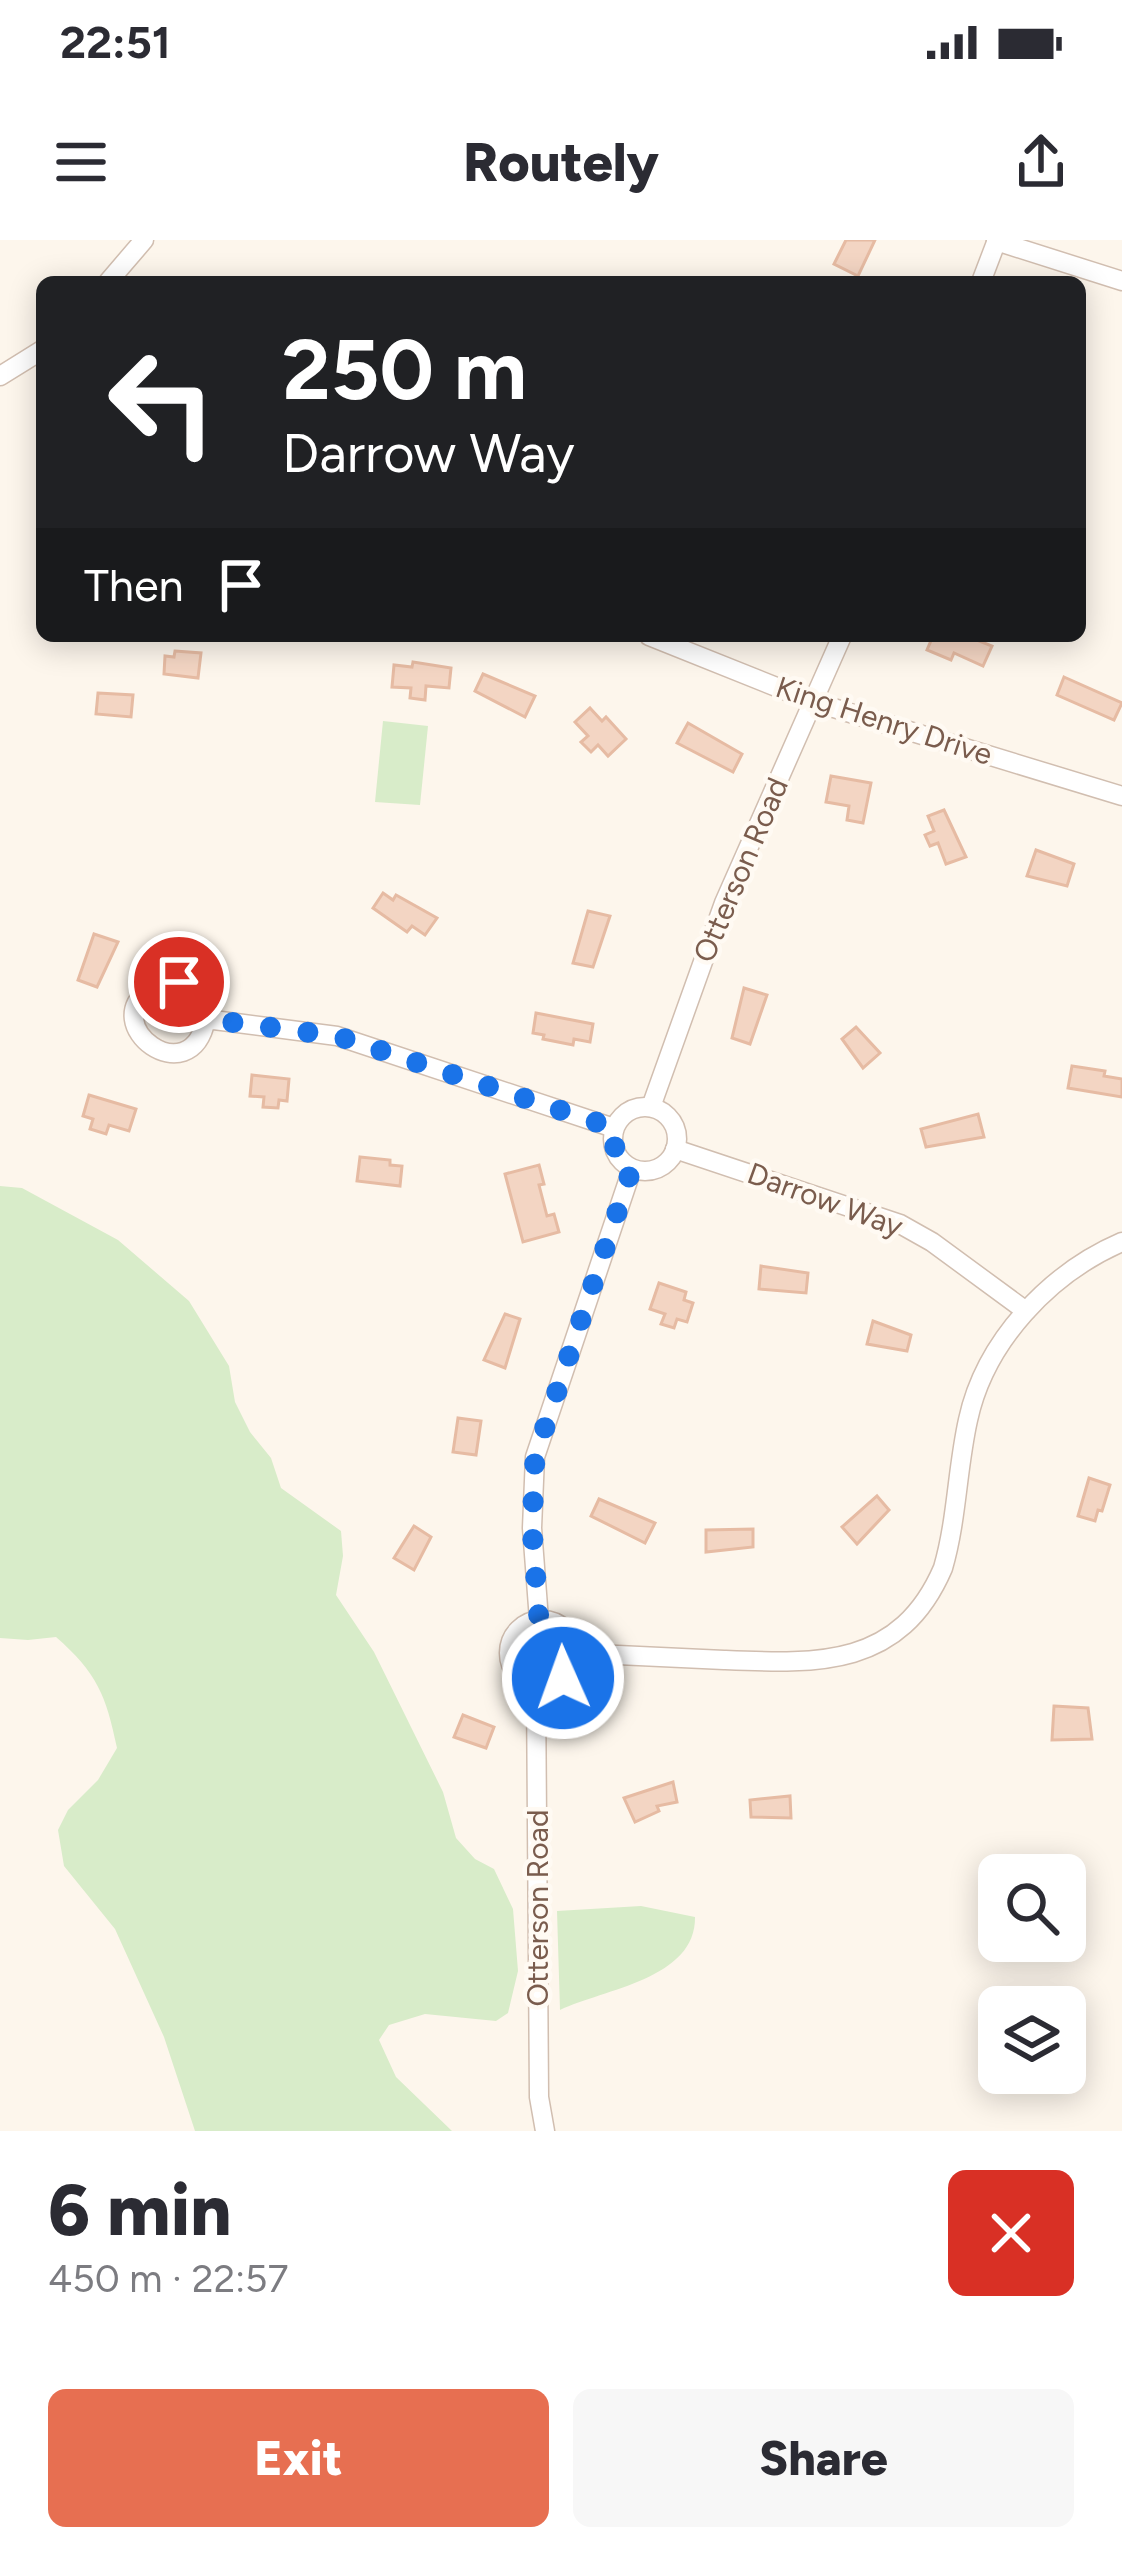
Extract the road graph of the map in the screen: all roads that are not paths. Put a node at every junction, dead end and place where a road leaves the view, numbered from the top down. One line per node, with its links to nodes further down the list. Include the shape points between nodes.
1 (144, 240): 3 (street)
2 (996, 240): 4 (street); 5 (street)
3 (113, 276)
4 (983, 276)
5 (1122, 281)
6 (36, 354): 7 (street)
7 (0, 376)
8 (664, 642): 10 (street, King Henry Drive)
9 (839, 642): 10 (street, Otterson Road)
10 (814, 702): 11 (street, King Henry Drive); 13 (street, Otterson Road, via 716,923)
11 (1122, 796)
12 (206, 1019): 14 (street, via 337,1036)
13 (651, 1108): 14 (street, via 629,1111); 15 (street, via 674,1126)
14 (614, 1128): 16 (street, via 615,1152)
15 (675, 1149): 16 (street, via 658,1168); 18 (street, Darrow Way, via 900,1224)
16 (632, 1168): 19 (street, via 535,1457)
17 (1122, 1242): 18 (street, via 1087,1257)
18 (1026, 1311): 20 (street, via 974,1399 943,1568 902,1627 865,1651 811,1662)
19 (539, 1620): 20 (street, via 565,1628); 21 (street, Otterson Road, via 510,1646 512,1667)
20 (575, 1653): 21 (street, via 563,1678)
21 (536, 1685): 22 (street, Otterson Road)
22 (545, 2131)

